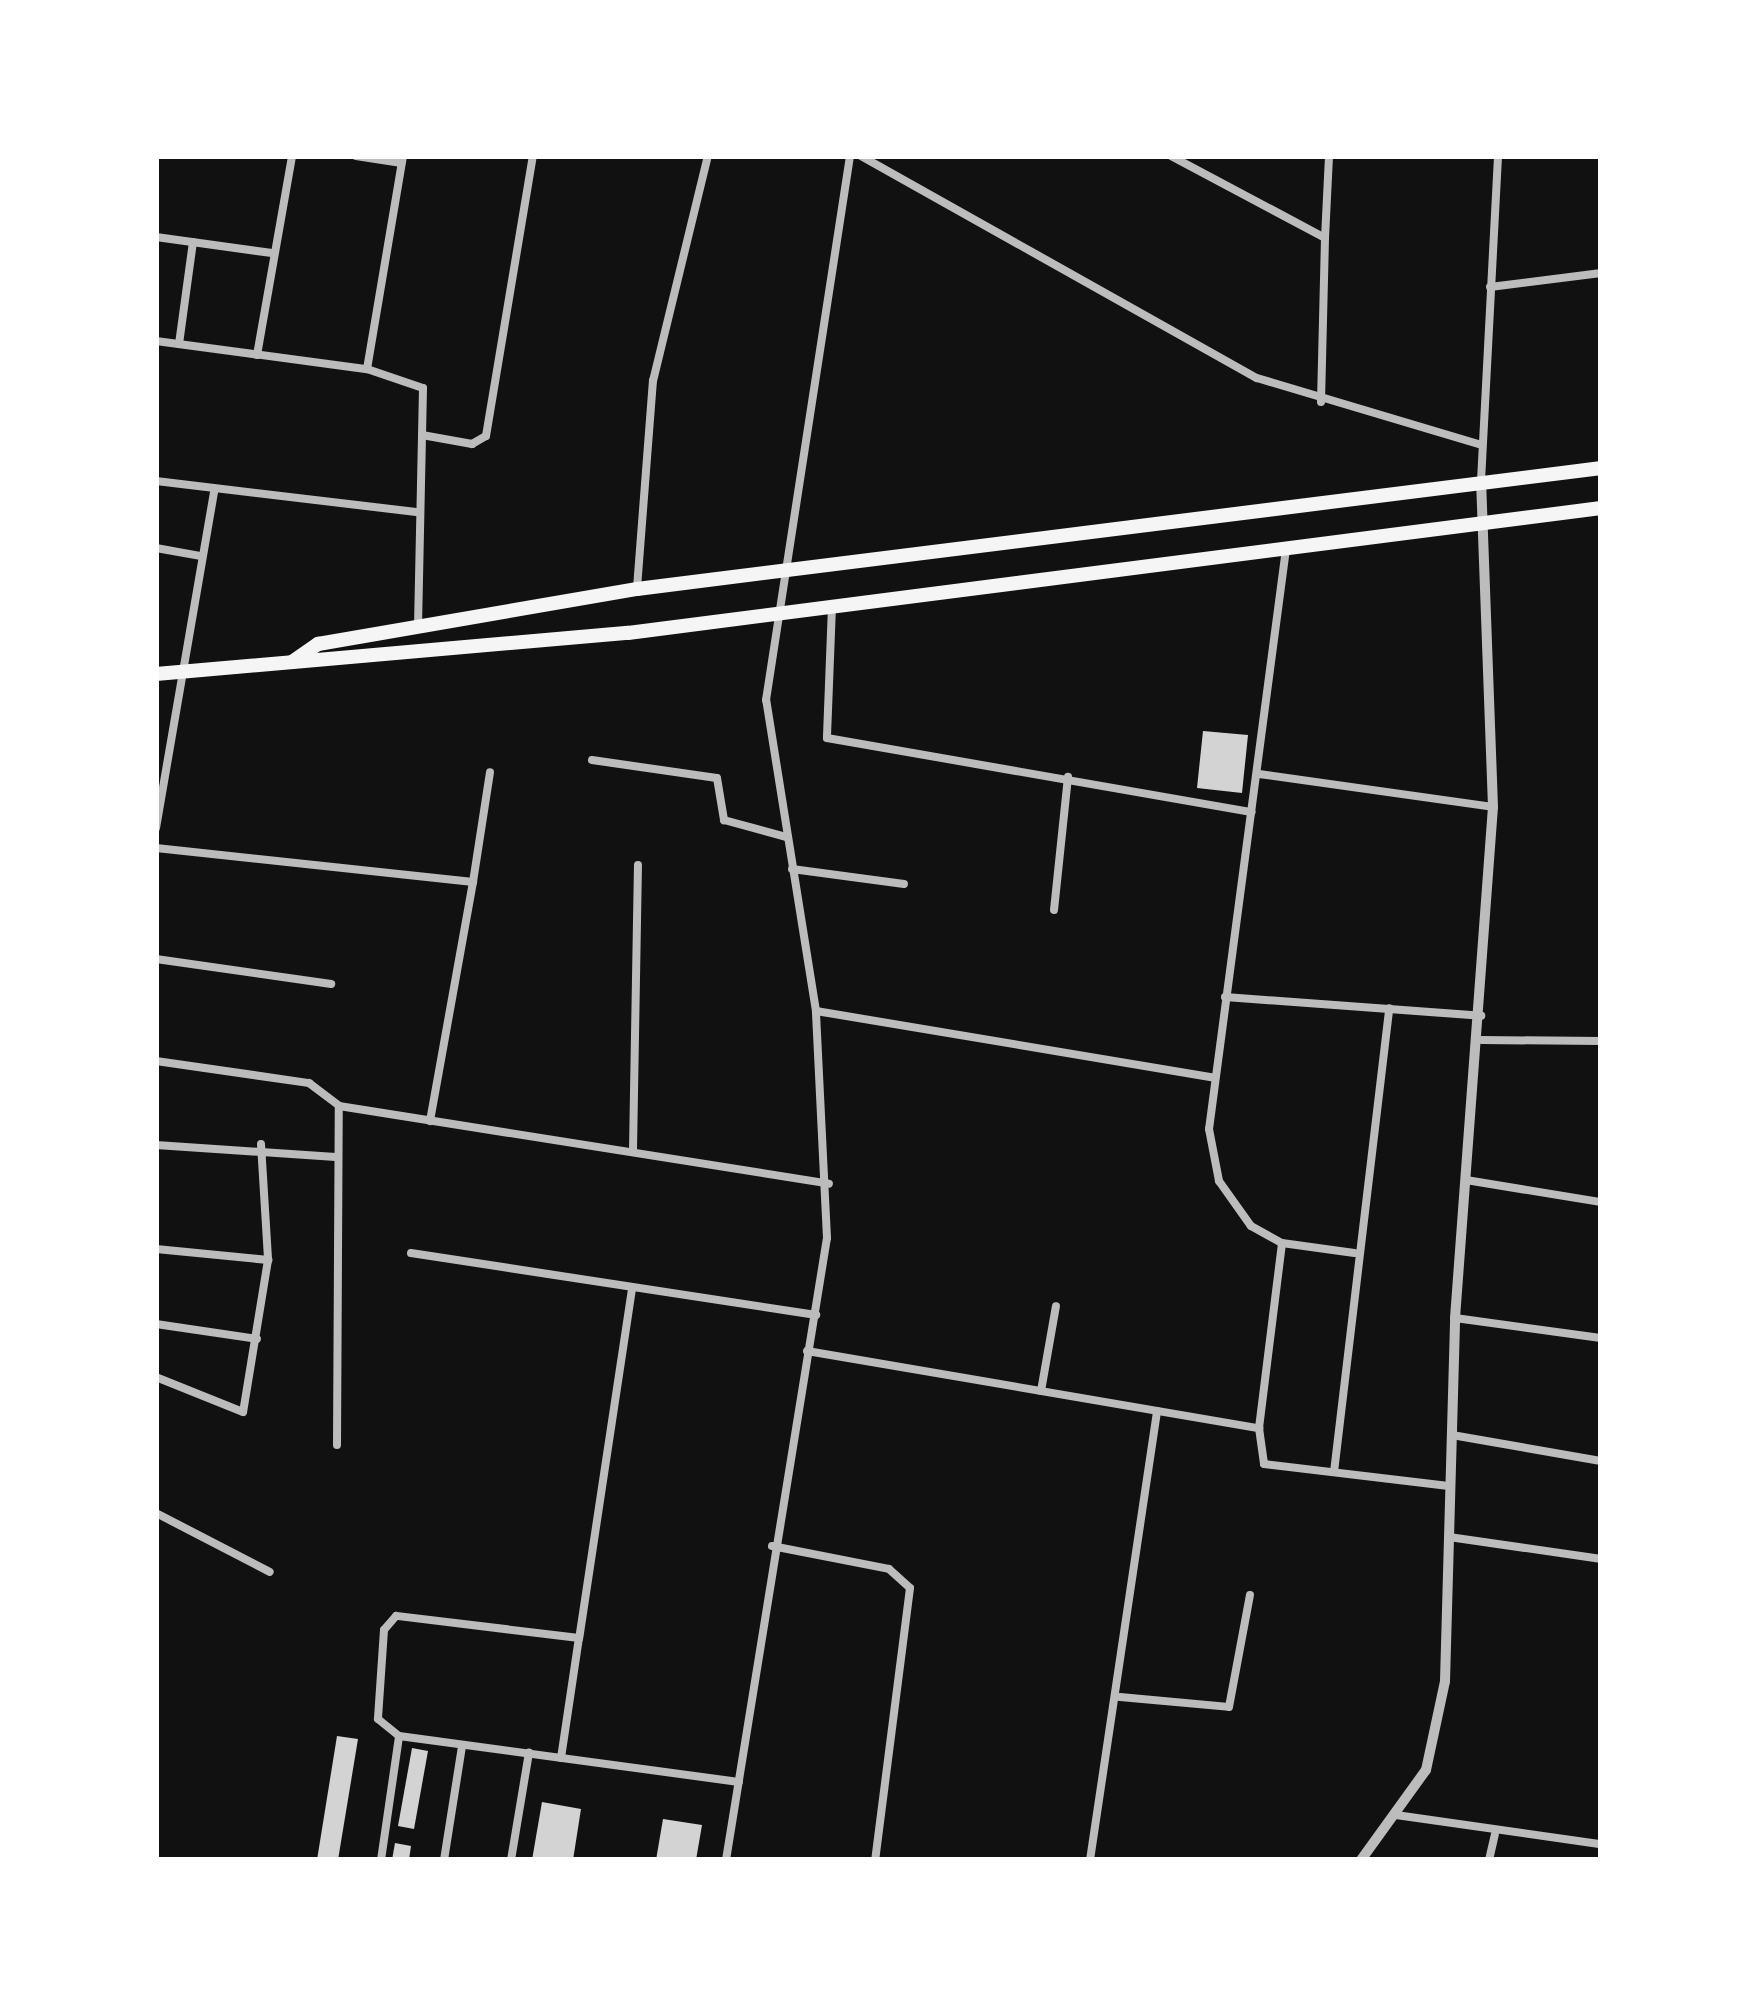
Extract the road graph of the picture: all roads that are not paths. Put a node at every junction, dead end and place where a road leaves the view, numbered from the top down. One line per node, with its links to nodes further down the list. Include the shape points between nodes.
1 (292, 156): 14 (street)
2 (356, 156): 10 (street)
3 (533, 156): 22 (street, via 486,436 472,444)
4 (708, 156): 35 (street, via 653,382)
5 (850, 156): 34 (street)
6 (861, 156): 21 (street, via 1219,359)
7 (1171, 156): 12 (street)
8 (1329, 156): 12 (street)
9 (1498, 156): 16 (street)
10 (402, 159): 20 (street)
11 (156, 237): 13 (street)
12 (1324, 238): 21 (street)
13 (193, 242): 14 (street); 18 (street)
14 (272, 253): 19 (street)
15 (1601, 273): 16 (street)
16 (1490, 287): 23 (street)
17 (156, 341): 18 (street)
18 (179, 344): 19 (street)
19 (257, 356): 20 (street)
20 (367, 369): 22 (street, via 423,388)
21 (1322, 402): 23 (street)
22 (422, 434): 29 (street)
23 (1478, 444): 26 (street)
24 (1601, 468): 26 (highway)
25 (156, 481): 27 (street)
26 (1481, 481): 30 (street); 34 (highway)
27 (214, 491): 29 (street); 33 (street)
28 (1601, 508): 30 (highway)
29 (416, 512): 38 (street)
30 (1484, 519): 31 (highway); 46 (street)
31 (1286, 547): 36 (highway); 44 (street)
32 (156, 548): 33 (street)
33 (201, 556): 40 (street)
34 (781, 572): 35 (highway); 37 (street)
35 (637, 590): 38 (highway)
36 (832, 606): 37 (highway); 45 (street, via 827,738)
37 (772, 613): 39 (highway); 49 (street, via 766,722)
38 (418, 625): 39 (highway, via 318,644)
39 (292, 662): 40 (highway)
40 (177, 673): 41 (highway); 48 (street)
41 (156, 674)
42 (592, 760): 49 (street, via 717,778 724,820)
43 (490, 772): 53 (street)
44 (1259, 774): 46 (street); 47 (street)
45 (1068, 777): 47 (street); 55 (street)
46 (1493, 807): 61 (street)
47 (1252, 812): 58 (street)
48 (156, 828)
49 (787, 837): 52 (street)
50 (156, 848): 53 (street)
51 (638, 865): 70 (street)
52 (792, 869): 54 (street); 60 (street)
53 (473, 882): 67 (street)
54 (904, 884)
55 (1054, 910)
56 (156, 959): 57 (street)
57 (332, 984)
58 (1225, 997): 59 (street); 65 (street)
59 (1389, 1008): 61 (street); 78 (street)
60 (816, 1011): 65 (street); 73 (street)
61 (1482, 1016): 62 (street)
62 (1482, 1040): 63 (street); 72 (street)
63 (1601, 1041)
64 (156, 1060): 66 (street, via 310,1083)
65 (1212, 1077): 75 (street, via 1219,1181 1251,1226)
66 (339, 1106): 67 (street); 71 (street)
67 (430, 1121): 70 (street)
68 (261, 1144): 69 (street); 71 (street); 79 (street)
69 (156, 1145)
70 (633, 1150): 73 (street)
71 (336, 1157): 93 (street)
72 (1466, 1180): 74 (street); 83 (street)
73 (829, 1184): 82 (street)
74 (1601, 1202)
75 (1282, 1243): 78 (street); 91 (street)
76 (156, 1249): 79 (street)
77 (411, 1253): 80 (street)
78 (1354, 1253): 95 (street)
79 (268, 1260): 86 (street)
80 (632, 1289): 82 (street); 103 (street)
81 (1056, 1306): 89 (street)
82 (816, 1315): 87 (street)
83 (1454, 1318): 85 (street); 92 (street)
84 (156, 1324): 86 (street)
85 (1601, 1338)
86 (257, 1339): 88 (street, via 243,1412)
87 (807, 1351): 89 (street); 99 (street)
88 (156, 1377)
89 (1041, 1391): 90 (street)
90 (1157, 1412): 91 (street); 104 (street)
91 (1259, 1428): 95 (street, via 1259,1463)
92 (1451, 1434): 94 (street); 96 (street)
93 (337, 1444)
94 (1601, 1460)
95 (1334, 1472): 96 (street)
96 (1449, 1486): 98 (street)
97 (156, 1513): 101 (street)
98 (1449, 1537): 100 (street); 110 (street, via 1438,1732)
99 (772, 1546): 109 (street); 117 (street, via 889,1569 910,1588)
100 (1601, 1558)
101 (270, 1572)
102 (1250, 1595): 104 (street, via 1229,1707)
103 (579, 1638): 105 (street, via 396,1616 384,1630 378,1719); 108 (street)
104 (1120, 1697): 118 (street)
105 (400, 1736): 106 (street); 113 (street)
106 (462, 1746): 107 (street); 114 (street)
107 (529, 1753): 108 (street); 115 (street)
108 (561, 1758): 109 (street)
109 (739, 1782): 116 (street)
110 (1396, 1816): 111 (street); 119 (street)
111 (1495, 1835): 112 (street); 120 (street)
112 (1601, 1844)
113 (381, 1860)
114 (444, 1860)
115 (511, 1860)
116 (726, 1860)
117 (875, 1860)
118 (1090, 1860)
119 (1361, 1860)
120 (1490, 1860)

